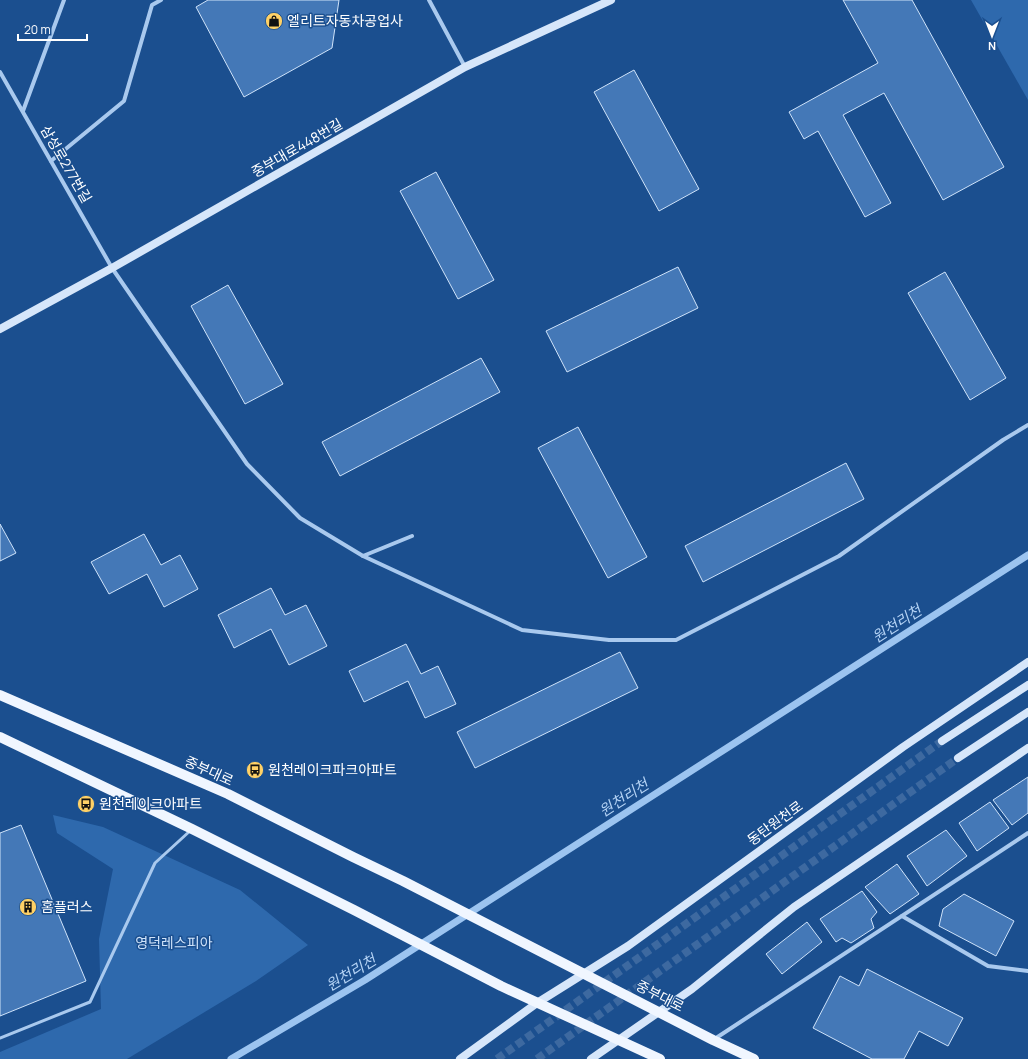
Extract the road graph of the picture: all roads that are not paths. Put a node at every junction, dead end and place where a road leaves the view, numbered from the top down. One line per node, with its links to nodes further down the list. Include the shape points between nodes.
1 (64, 0): 7 (street)
2 (161, 0): 8 (street, via 152,5 124,102)
3 (428, 0): 5 (street)
4 (611, 0): 5 (main road, 중부대로448번길)
5 (465, 67): 9 (main road, 중부대로448번길)
6 (0, 72): 7 (street, 삼성로277번길)
7 (23, 112): 8 (street, 삼성로277번길)
8 (51, 161): 9 (street, 삼성로277번길)
9 (112, 268): 10 (main road, 중부대로448번길); 13 (street, 삼성로277번길, via 247,464 300,518)
10 (0, 329)
11 (1028, 426): 13 (street, 삼성로277번길, via 1003,440 839,556 676,640 609,640 522,630)
12 (412, 536): 13 (street)
13 (363, 556)
14 (1028, 662): 26 (main road, 동탄원천로, via 903,747 628,946)
15 (1028, 685): 19 (main road)
16 (0, 694): 26 (main road, 중부대로, via 228,794)
17 (1028, 712): 21 (main road)
18 (0, 737): 22 (main road)
19 (942, 740)
20 (1028, 748): 28 (main road, via 794,907)
21 (958, 758)
22 (192, 829): 27 (main road); 29 (lane, via 155,862 90,1002)
23 (1028, 833): 24 (street)
24 (902, 916): 25 (street, via 988,966); 31 (street)
25 (1028, 971)
26 (584, 974): 27 (main road, 동탄원천로); 28 (main road, 중부대로)
27 (537, 1003): 30 (main road); 32 (main road, 동탄원천로)
28 (661, 1012): 30 (main road); 31 (main road, 중부대로)
29 (0, 1038)
30 (619, 1040): 33 (main road); 34 (main road)
31 (713, 1040): 35 (main road, 중부대로)
32 (460, 1059)
33 (592, 1059)
34 (660, 1059)
35 (754, 1059)

